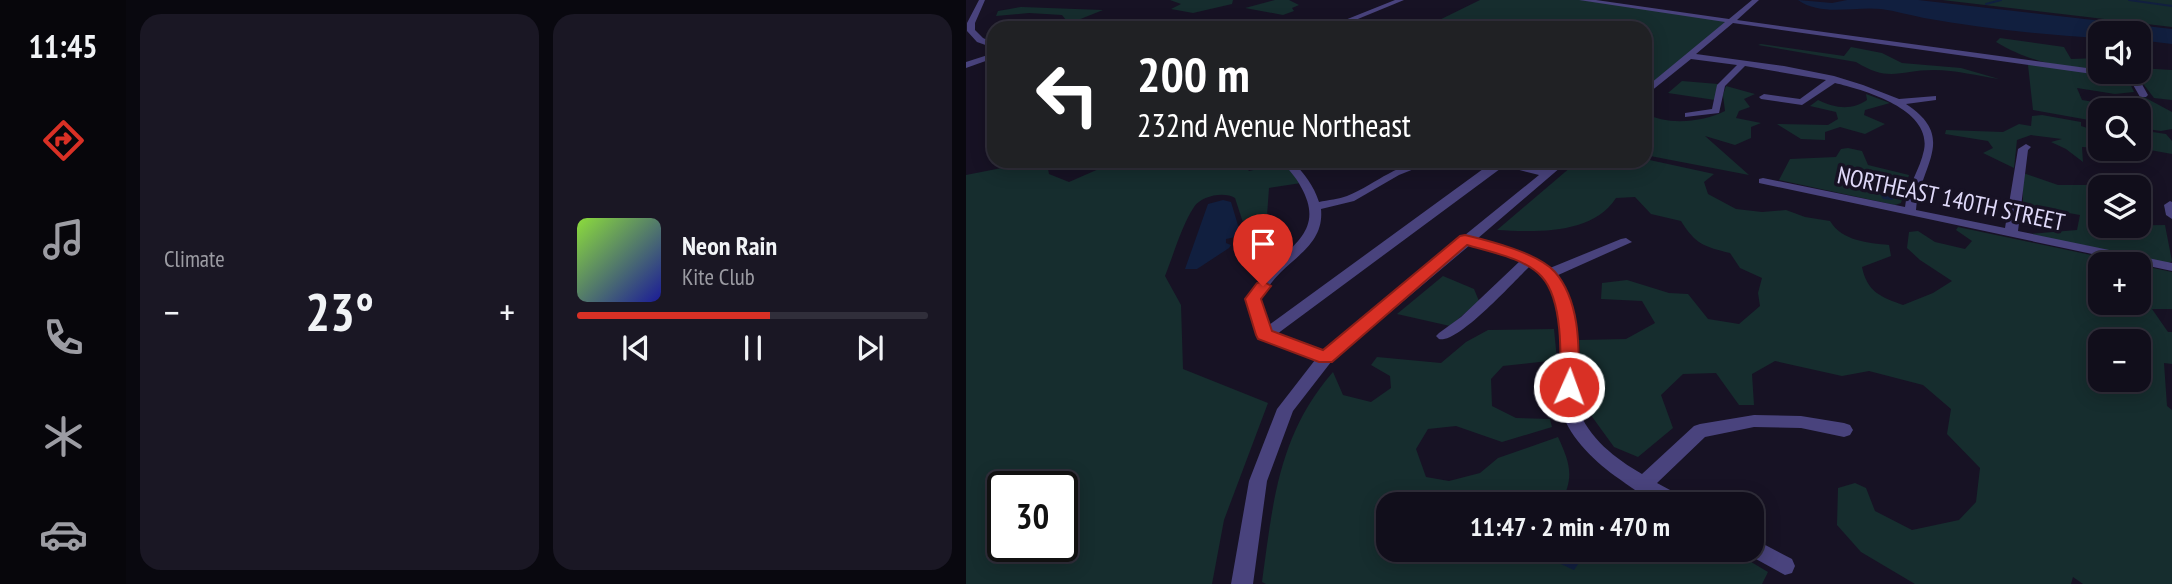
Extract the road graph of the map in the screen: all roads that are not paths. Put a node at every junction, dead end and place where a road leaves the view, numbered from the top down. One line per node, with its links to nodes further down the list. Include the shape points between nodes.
1 (1401, 0): 7 (street)
2 (1582, 0): 6 (street)
3 (1756, 0): 6 (street)
4 (981, 3): 5 (street); 8 (street, via 971,32)
5 (966, 7)
6 (1731, 20): 9 (street); 15 (street, via 2123,76 2136,81)
7 (1347, 21)
8 (987, 43)
9 (1690, 56): 11 (street); 14 (street)
10 (987, 58): 12 (street)
11 (1742, 64): 13 (street); 19 (street, via 1721,85 1716,111)
12 (966, 65)
13 (1834, 79): 16 (street, via 1802,102); 18 (street)
14 (1652, 87)
15 (2143, 95)
16 (1764, 97)
17 (1933, 98): 18 (street)
18 (1900, 102): 29 (street, via 1920,119 1930,142)
19 (1688, 115)
20 (2026, 147): 30 (street, via 2018,170)
21 (1294, 168): 28 (street, via 1303,176)
22 (1409, 168): 28 (street, via 1350,198)
23 (1492, 168): 36 (street)
24 (1526, 168): 26 (street)
25 (1554, 168): 26 (street)
26 (1547, 174): 31 (street)
27 (1763, 181): 29 (street, NORTHEAST 140TH STREET)
28 (1316, 206): 36 (street, via 1309,238 1253,299)
29 (1910, 212): 30 (street, NORTHEAST 140TH STREET)
30 (2011, 233): 34 (street, NORTHEAST 140TH STREET)
31 (1465, 239): 33 (street); 38 (street)
32 (1626, 242): 35 (street)
33 (1527, 261): 35 (street); 37 (street)
34 (2172, 267)
35 (1548, 274): 40 (street, via 1563,304 1570,347 1569,407 1590,446)
36 (1265, 335): 38 (street)
37 (1444, 336)
38 (1325, 358): 44 (street, via 1285,409 1258,481)
39 (1844, 430): 40 (street, via 1801,422 1754,421 1700,431)
40 (1643, 484): 41 (street)
41 (1657, 492)
42 (1764, 554): 43 (street)
43 (1786, 566)
44 (1242, 584)

